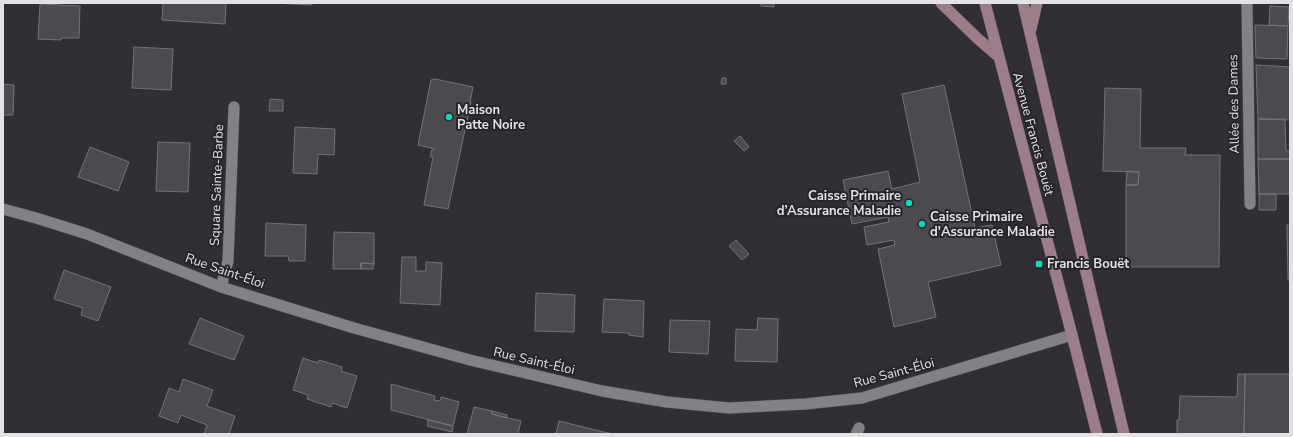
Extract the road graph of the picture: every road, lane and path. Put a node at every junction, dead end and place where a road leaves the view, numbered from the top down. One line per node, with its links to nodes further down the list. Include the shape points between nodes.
1 (941, 3): 7 (main road)
2 (985, 3): 7 (main road, Avenue Francis Bouët)
3 (1023, 3): 6 (main road, Avenue Francis Bouët)
4 (1037, 3): 6 (main road)
5 (1247, 3): 9 (street, Allée des Dames)
6 (1030, 32): 14 (main road, Avenue Francis Bouët)
7 (998, 57): 12 (main road, Avenue Francis Bouët)
8 (234, 107): 11 (street, Square Sainte-Barbe, via 228,261)
9 (1250, 204)
10 (3, 209): 11 (street, Rue Saint-Éloi, via 87,234)
11 (221, 286): 12 (street, Rue Saint-Éloi, via 354,328 478,362 602,391 667,402 729,408 862,398)
12 (1072, 335): 13 (main road, Avenue Francis Bouët)
13 (1097, 434)
14 (1124, 434)

